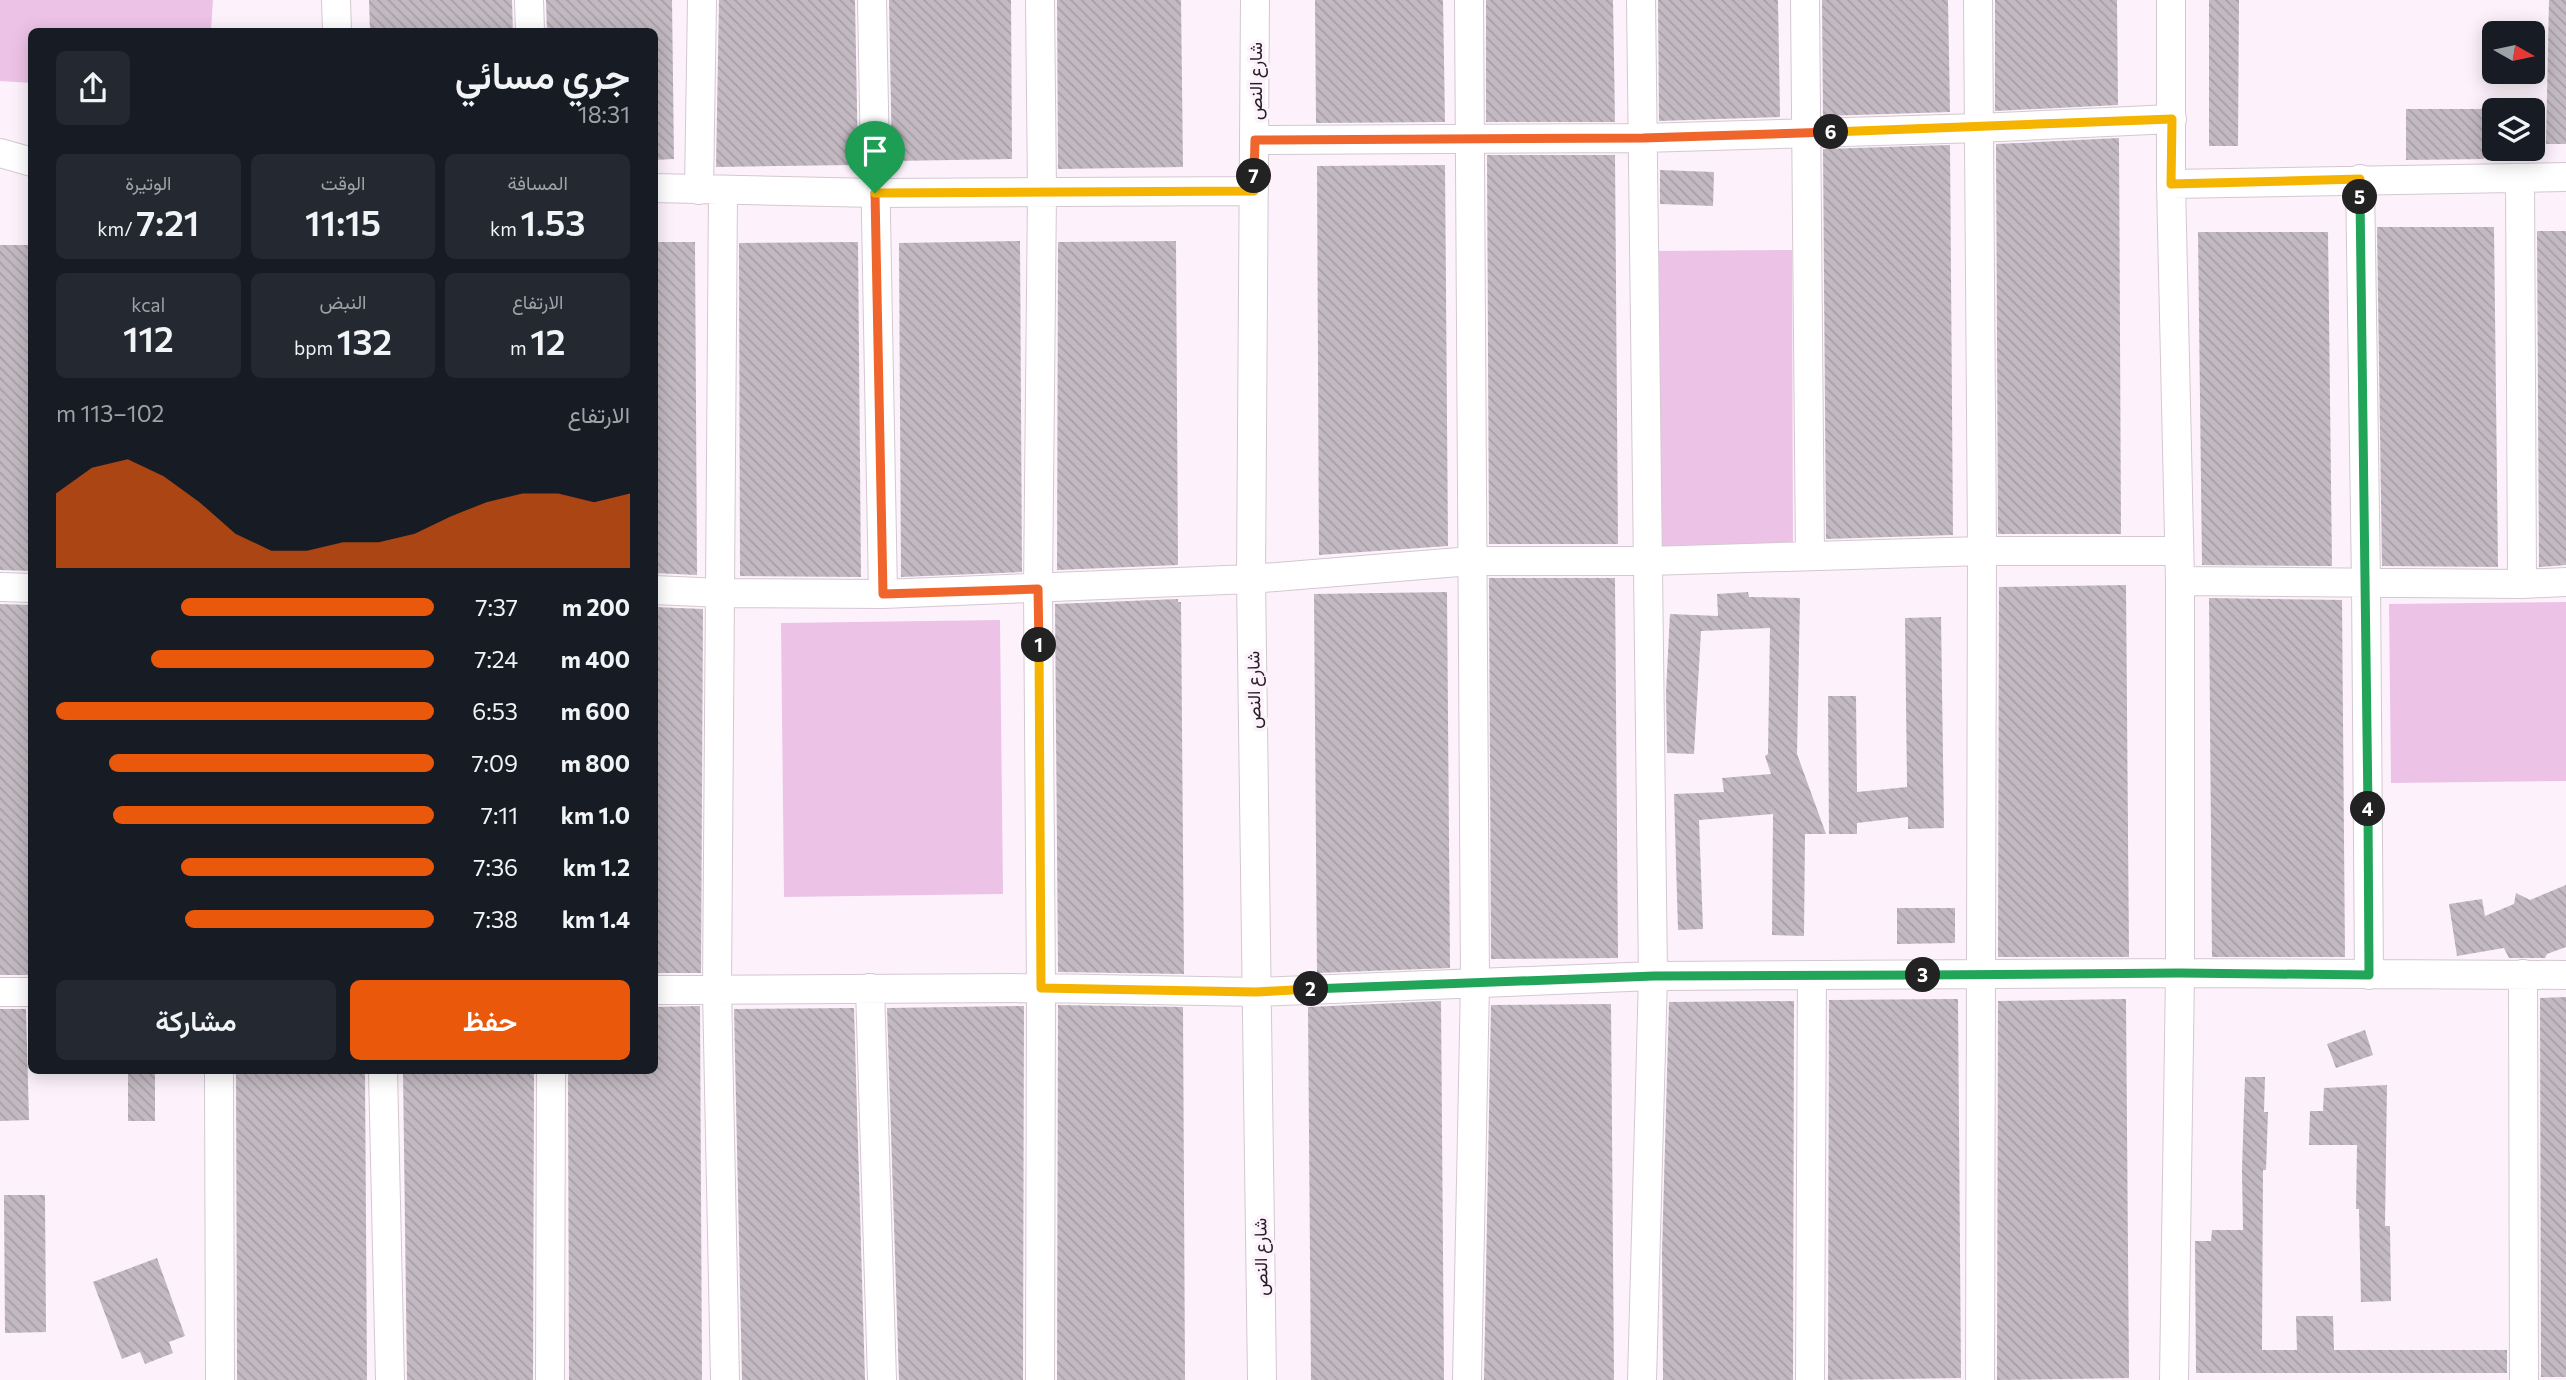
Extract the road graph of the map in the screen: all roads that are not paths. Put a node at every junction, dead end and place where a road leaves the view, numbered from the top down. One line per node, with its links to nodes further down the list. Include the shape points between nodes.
1 (336, 0): 12 (street)
2 (530, 0): 13 (street)
3 (702, 0): 27 (street)
4 (872, 0): 30 (street)
5 (1040, 0): 29 (street)
6 (1255, 0): 19 (street, شارع النص)
7 (1469, 0): 18 (street)
8 (1641, 0): 17 (street)
9 (1805, 0): 16 (street)
10 (1978, 0): 15 (street)
11 (2171, 0): 14 (street)
12 (337, 28)
13 (530, 28)
14 (2172, 119): 15 (street); 25 (street)
15 (1978, 128): 16 (street); 31 (street)
16 (1806, 133): 17 (street); 33 (street)
17 (1643, 138): 18 (street); 35 (street)
18 (1471, 139): 19 (street); 34 (street)
19 (1255, 140): 28 (street, شارع النص)
20 (0, 153): 21 (street)
21 (28, 161)
22 (2566, 177): 23 (street)
23 (2520, 178): 24 (street); 40 (street)
24 (2360, 179): 25 (street); 38 (street)
25 (2171, 184): 32 (street)
26 (658, 188): 27 (street)
27 (711, 190): 30 (street); 45 (street)
28 (1254, 191): 29 (street); 36 (street, شارع النص)
29 (1042, 192): 30 (street); 43 (street)
30 (875, 193): 46 (street)
31 (1982, 551): 32 (street); 33 (street); 50 (street)
32 (2178, 551): 37 (street)
33 (1810, 556): 35 (street)
34 (1471, 561): 35 (street); 36 (street); 54 (street)
35 (1649, 561): 53 (street)
36 (1251, 579): 43 (street); 61 (street, شارع النص)
37 (2180, 581): 38 (street); 47 (street)
38 (2366, 582): 40 (street); 51 (street)
39 (2566, 582): 40 (street)
40 (2522, 584)
41 (0, 587): 42 (street)
42 (28, 588)
43 (1038, 589): 46 (street); 56 (street)
44 (658, 590): 45 (street)
45 (722, 593): 46 (street); 58 (street)
46 (883, 594)
47 (2180, 973): 50 (street); 51 (street); 76 (street)
48 (2523, 974): 51 (street); 52 (street); 77 (street)
49 (1812, 975): 50 (street); 53 (street); 74 (street)
50 (1981, 975): 75 (street)
51 (2369, 975)
52 (2566, 975)
53 (1654, 976): 54 (street); 73 (street)
54 (1475, 982): 61 (street); 72 (street)
55 (870, 988): 56 (street); 58 (street); 69 (street)
56 (1041, 988): 61 (street); 70 (street)
57 (658, 990): 58 (street)
58 (717, 990): 68 (street)
59 (0, 992): 60 (street)
60 (28, 992)
61 (1256, 992): 71 (street, شارع النص)
62 (219, 1074): 65 (street)
63 (383, 1074): 66 (street)
64 (551, 1074): 67 (street)
65 (220, 1380)
66 (390, 1380)
67 (550, 1380)
68 (725, 1380)
69 (882, 1380)
70 (1040, 1380)
71 (1262, 1380)
72 (1467, 1380)
73 (1642, 1380)
74 (1810, 1380)
75 (1980, 1380)
76 (2174, 1380)
77 (2524, 1380)

